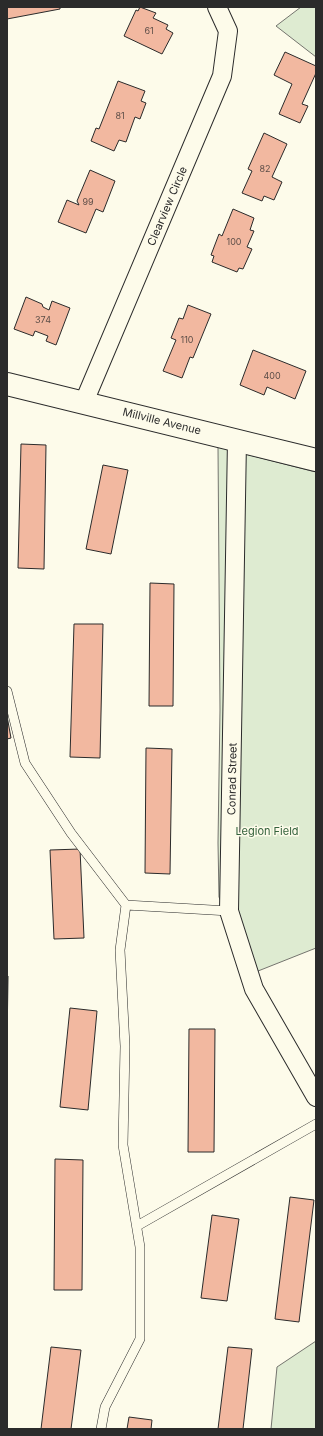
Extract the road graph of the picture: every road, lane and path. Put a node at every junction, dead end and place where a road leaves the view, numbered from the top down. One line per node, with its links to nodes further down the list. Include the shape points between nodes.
1 (217, 7): 3 (street, Clearview Circle, via 228,31 222,76)
2 (7, 384): 3 (street, Millville Avenue)
3 (84, 402): 4 (street, Millville Avenue)
4 (237, 440): 5 (street, Millville Avenue); 8 (street, Conrad Street)
5 (316, 460)
6 (7, 691): 7 (lane, via 25,763 71,833)
7 (126, 905): 8 (lane); 11 (lane, via 120,950 125,1046 123,1145)
8 (229, 911): 9 (street, Conrad Street, via 254,989)
9 (316, 1097)
10 (316, 1124): 11 (lane)
11 (137, 1226): 12 (lane, via 140,1247 140,1339 105,1407)
12 (101, 1429)

